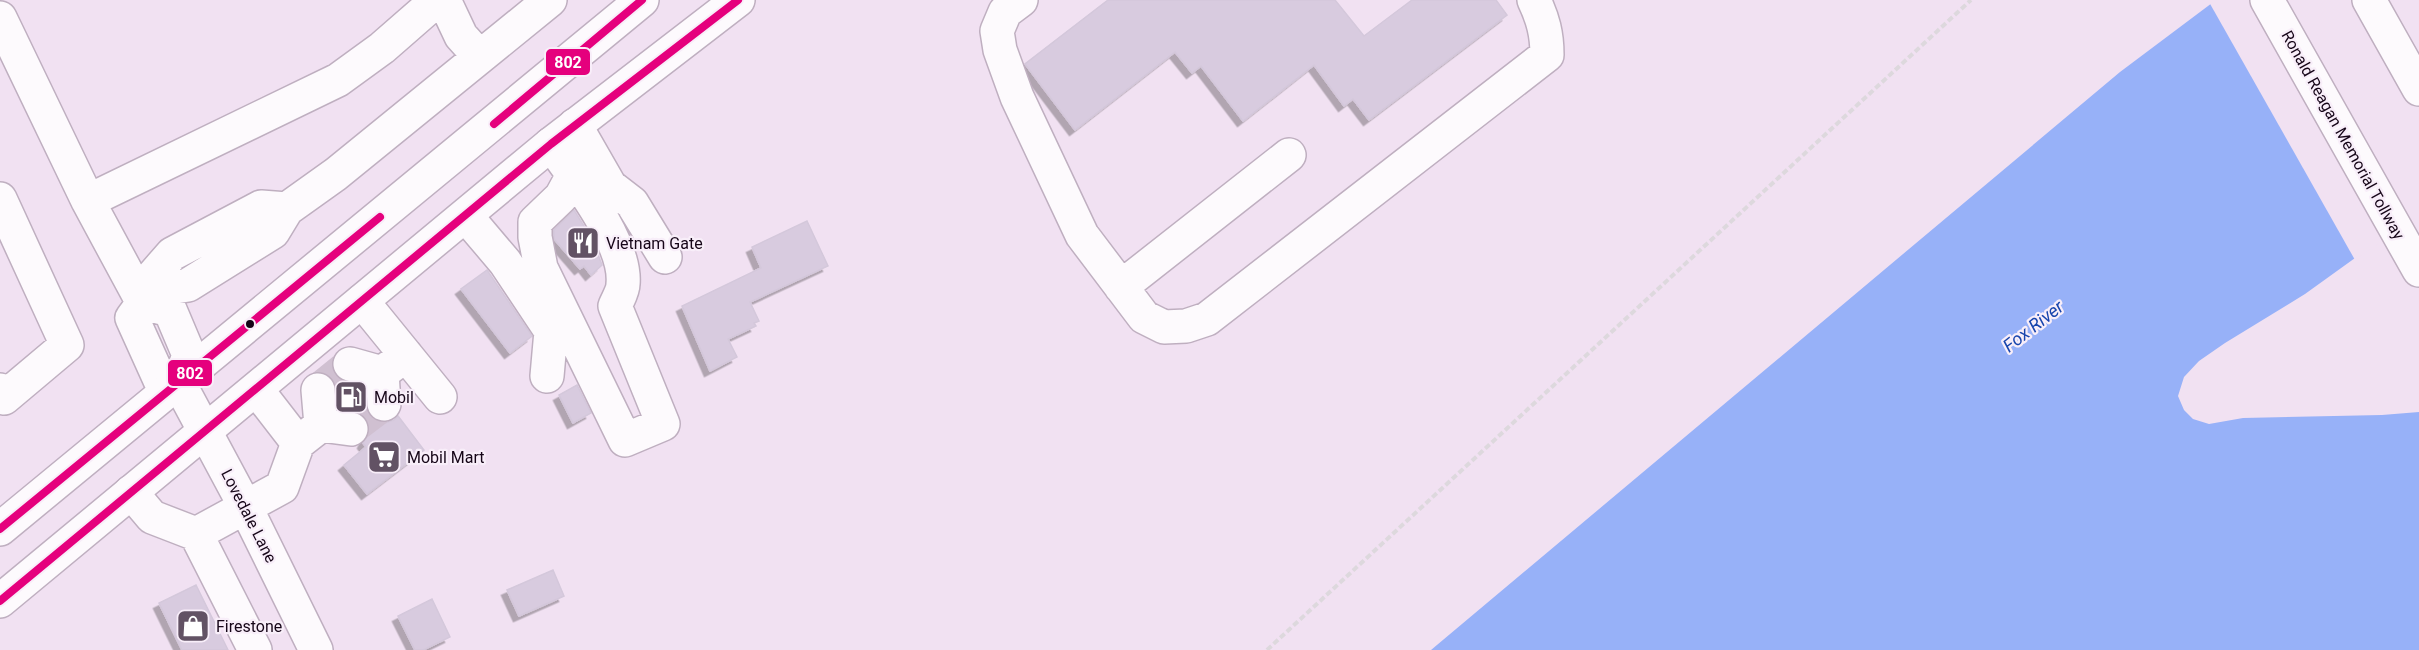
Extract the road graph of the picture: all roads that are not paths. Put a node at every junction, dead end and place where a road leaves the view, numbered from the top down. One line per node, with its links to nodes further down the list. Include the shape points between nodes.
1 (437, 0): 18 (main road, via 338,80)
2 (444, 0): 11 (main road, via 461,36)
3 (550, 0): 11 (main road)
4 (642, 0): 26 (main road)
5 (738, 0): 14 (main road)
6 (1021, 0): 22 (main road, via 1005,12 997,31 1004,60 1021,107 1082,235)
7 (1534, 0): 22 (main road, via 1547,36 1547,55 1207,319 1186,326 1164,327 1144,316)
8 (2267, 0): 21 (main road, Ronald Reagan Memorial Tollway)
9 (2369, 0): 13 (main road)
10 (0, 18): 12 (main road)
11 (479, 56): 23 (main road, via 336,174 287,209 261,207 172,254)
12 (9, 58): 18 (main road)
13 (2419, 89)
14 (563, 135): 16 (main road); 19 (main road); 20 (main road, via 610,186 632,202)
15 (1289, 155): 22 (main road)
16 (573, 175): 16 (main road, via 561,197 535,222 541,268 625,440 663,424 615,306 623,285 622,259)
17 (0, 199): 27 (main road, via 67,345 4,398)
18 (88, 201): 23 (main road)
19 (466, 216): 24 (main road); 25 (main road, via 505,262 551,331)
20 (665, 257)
21 (2419, 270)
22 (1121, 287)
23 (141, 298): 26 (main road, via 170,310 189,355)
24 (362, 301): 28 (main road); 29 (main road, via 378,376)
25 (548, 376)
26 (179, 383): 30 (main road, Lovedale Lane); 33 (main road)
27 (0, 390)
28 (257, 390): 30 (main road); 32 (main road, via 325,420 282,487)
29 (440, 398)
30 (206, 430): 31 (main road); 32 (main road, Lovedale Lane)
31 (131, 492): 34 (main road, via 152,517); 35 (main road)
32 (246, 508): 34 (main road); 37 (main road, Lovedale Lane)
33 (0, 529)
34 (196, 534): 36 (main road)
35 (0, 601)
36 (255, 650)
37 (316, 650)

